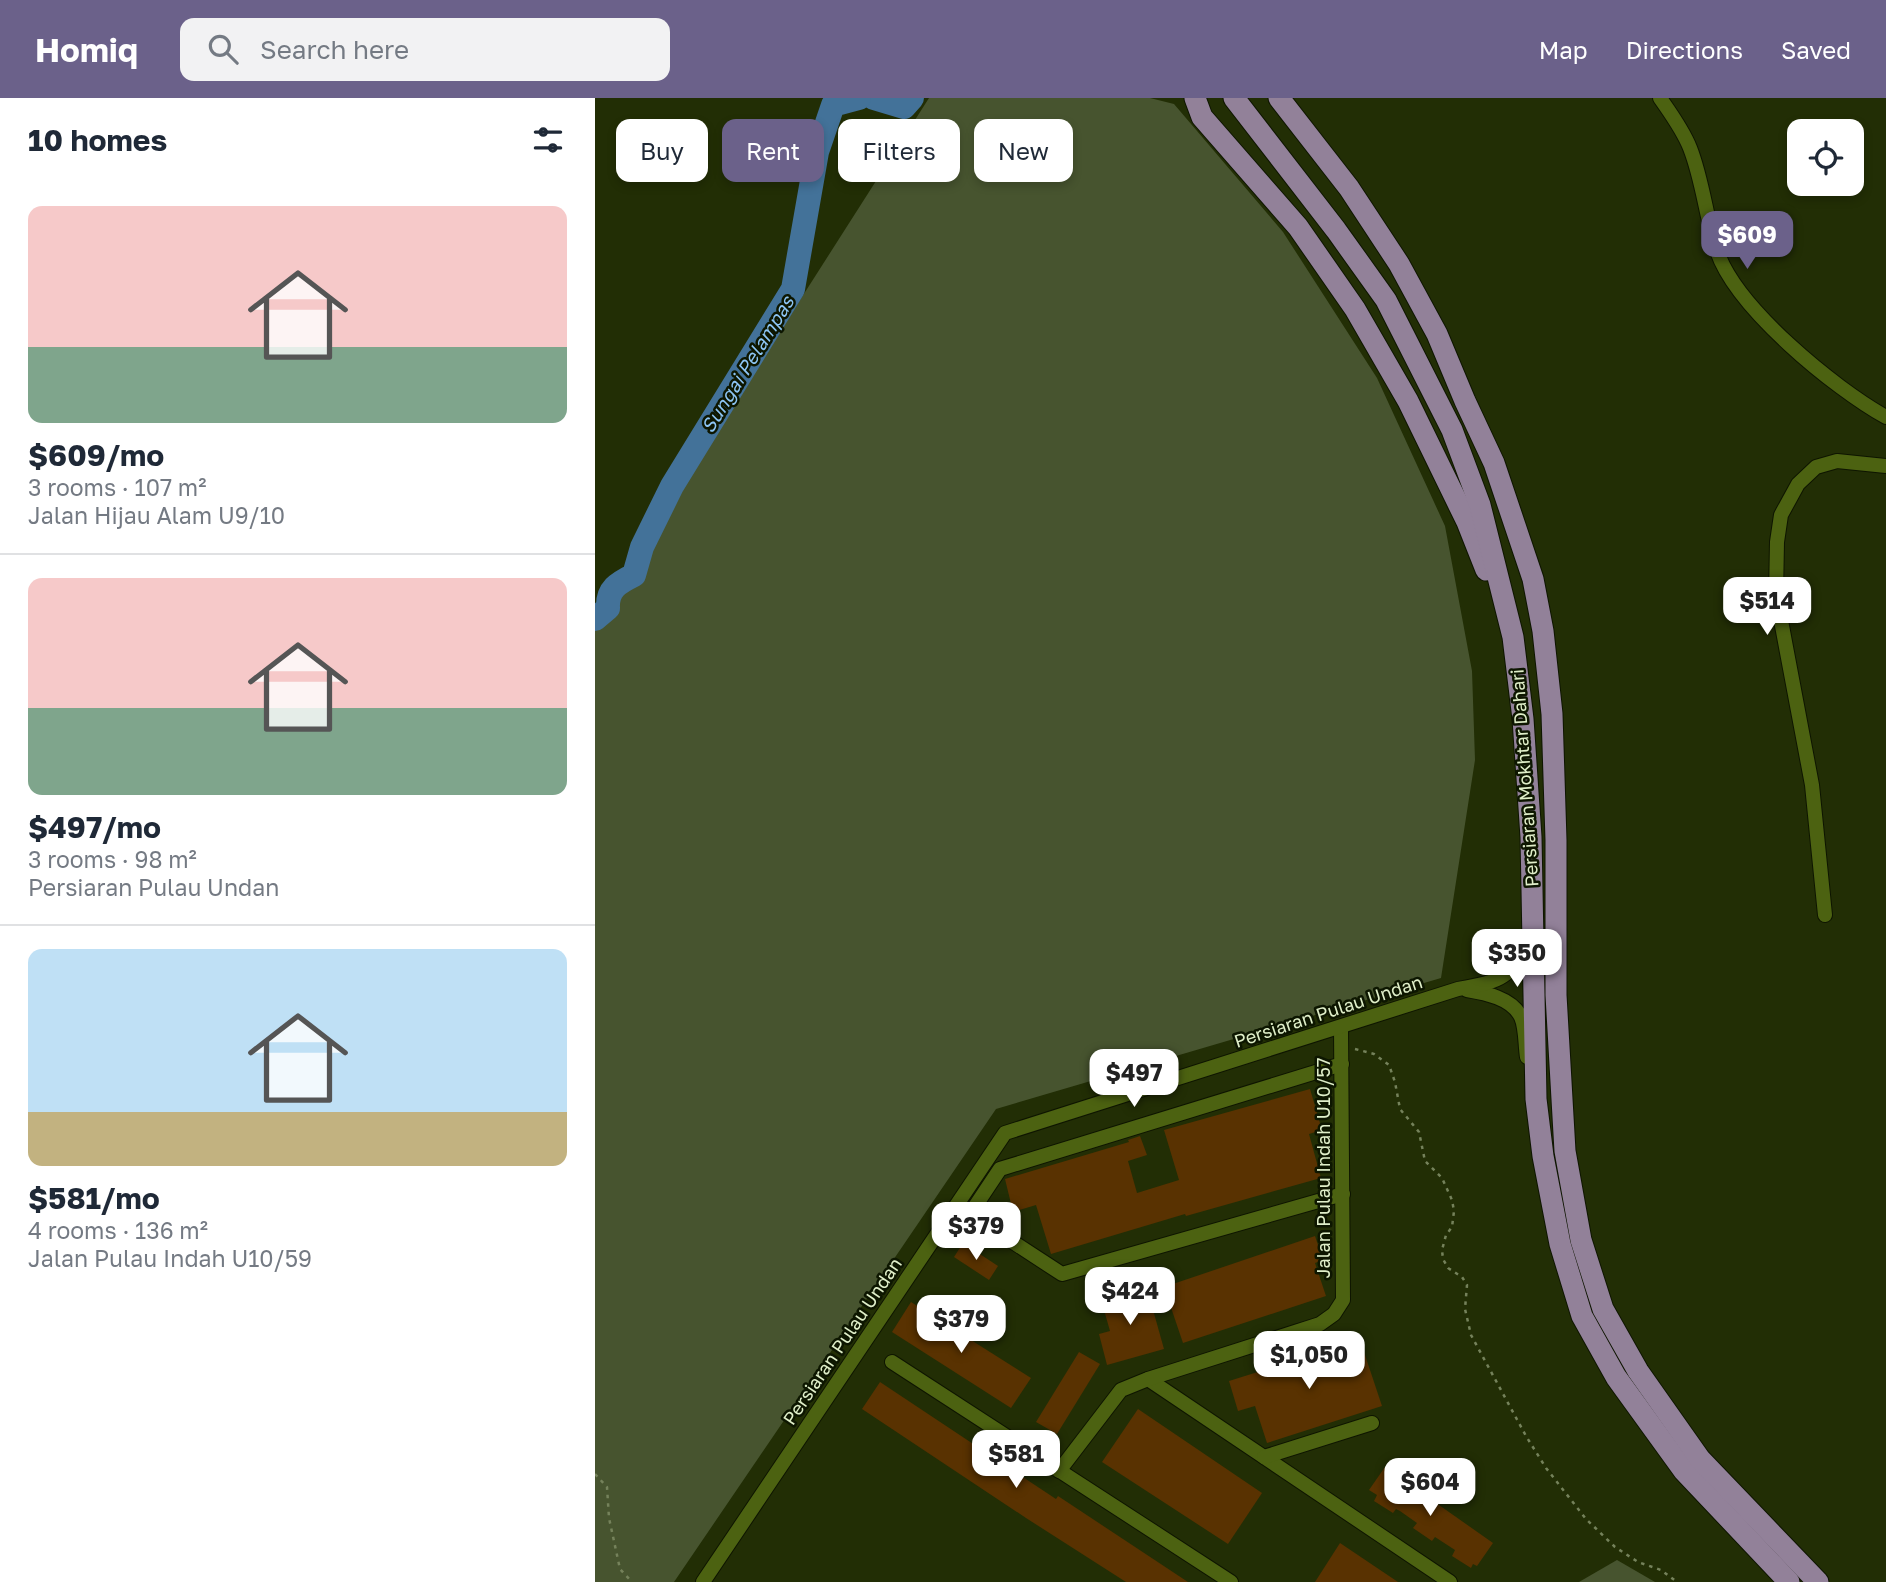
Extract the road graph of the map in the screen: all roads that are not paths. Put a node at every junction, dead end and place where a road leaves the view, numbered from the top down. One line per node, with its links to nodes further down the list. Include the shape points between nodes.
1 (1195, 98): 9 (main road, via 1202,117 1298,227 1355,309 1408,401 1461,510)
2 (1224, 98): 6 (main road)
3 (1234, 98): 6 (main road, Persiaran Mokhtar Dahari)
4 (1279, 98): 26 (main road, Persiaran Mokhtar Dahari, via 1349,188 1399,264 1437,334 1494,463 1533,579 1552,714 1556,995 1565,1151 1581,1240 1603,1309 1638,1371 1700,1459)
5 (1660, 98): 7 (street, via 1690,148 1717,252 1728,275 1790,346)
6 (1254, 124): 9 (main road, Persiaran Mokhtar Dahari, via 1386,300 1452,430 1480,505)
7 (1886, 417)
8 (1886, 466): 10 (street, via 1837,461 1816,467 1798,484 1781,515 1777,542 1776,594 1812,785)
9 (1513, 637): 11 (main road, Persiaran Mokhtar Dahari, via 1531,837)
10 (1825, 915)
11 (1533, 932): 12 (street, Persiaran Pulau Undan, via 1506,975); 15 (main road, Persiaran Mokhtar Dahari)
12 (1458, 989): 13 (street, Persiaran Pulau Undan); 15 (street, via 1498,998 1521,1016)
13 (1341, 1028): 14 (street, Jalan Pulau Indah U10/57); 22 (street, Persiaran Pulau Undan, via 1005,1133)
14 (1342, 1064): 16 (street, Jalan Pulau Indah U10/57); 16 (street, via 1000,1169 970,1214 1062,1274)
15 (1536, 1099): 25 (main road, Persiaran Mokhtar Dahari, via 1560,1244 1582,1316 1616,1377 1684,1471)
16 (1343, 1194): 18 (street, Jalan Pulau Indah U10/57, via 1343,1300 1334,1314 1320,1324)
17 (892, 1362): 21 (street)
18 (1148, 1379): 20 (street); 21 (street, Jalan Pulau Indah U10/57, via 1121,1390)
19 (1372, 1423): 20 (street)
20 (1264, 1457): 24 (street)
21 (1059, 1471): 23 (street)
22 (703, 1582)
23 (1231, 1582)
24 (1450, 1582)
25 (1789, 1582)
26 (1818, 1582)

